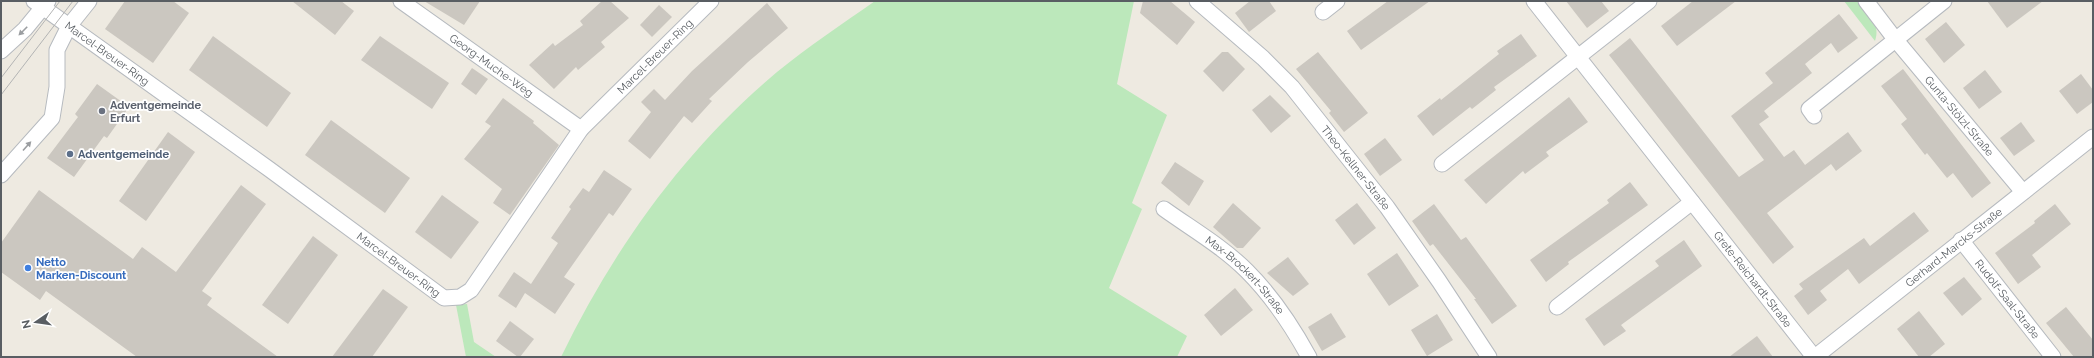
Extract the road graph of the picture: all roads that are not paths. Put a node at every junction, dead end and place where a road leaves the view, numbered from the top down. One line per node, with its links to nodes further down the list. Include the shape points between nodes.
1 (89, 1): 12 (street)
2 (402, 1): 17 (street, Georg-Muche-Weg)
3 (711, 1): 17 (street, Marcel-Breuer-Ring)
4 (1197, 1): 27 (street, Theo-Kellner-Straße, via 1292,86 1386,207)
5 (1337, 1): 11 (street)
6 (1534, 1): 15 (street, Grete-Reichardt-Straße)
7 (1649, 1): 15 (street)
8 (1866, 1): 13 (street, Gunta-Stölzl-Straße)
9 (1944, 1): 13 (street)
10 (41, 3): 12 (street, Marcel-Breuer-Ring); 14 (street, one-way to 14, via 25,30)
11 (1323, 12)
12 (69, 26): 17 (street, Marcel-Breuer-Ring, via 444,298 460,297 471,290); 20 (street, one-way to 12, via 52,118 57,50)
13 (1895, 39): 16 (street, via 1809,109); 21 (street, Gunta-Stölzl-Straße)
14 (1, 51)
15 (1579, 57): 19 (street); 22 (street, Grete-Reichardt-Straße)
16 (1814, 116)
17 (581, 129)
18 (2093, 137): 21 (street, Gerhard-Marcks-Straße)
19 (1442, 164)
20 (1, 175)
21 (2023, 192): 24 (street, Gerhard-Marcks-Straße)
22 (1692, 202): 25 (street); 28 (street, Grete-Reichardt-Straße)
23 (1164, 209): 26 (street, Max-Brockert-Straße, via 1247,271 1289,322)
24 (1961, 240): 28 (street, Gerhard-Marcks-Straße); 29 (street, Rudolf-Saal-Straße)
25 (1557, 307)
26 (1309, 357)
27 (1489, 357)
28 (1815, 357)
29 (2053, 357)

